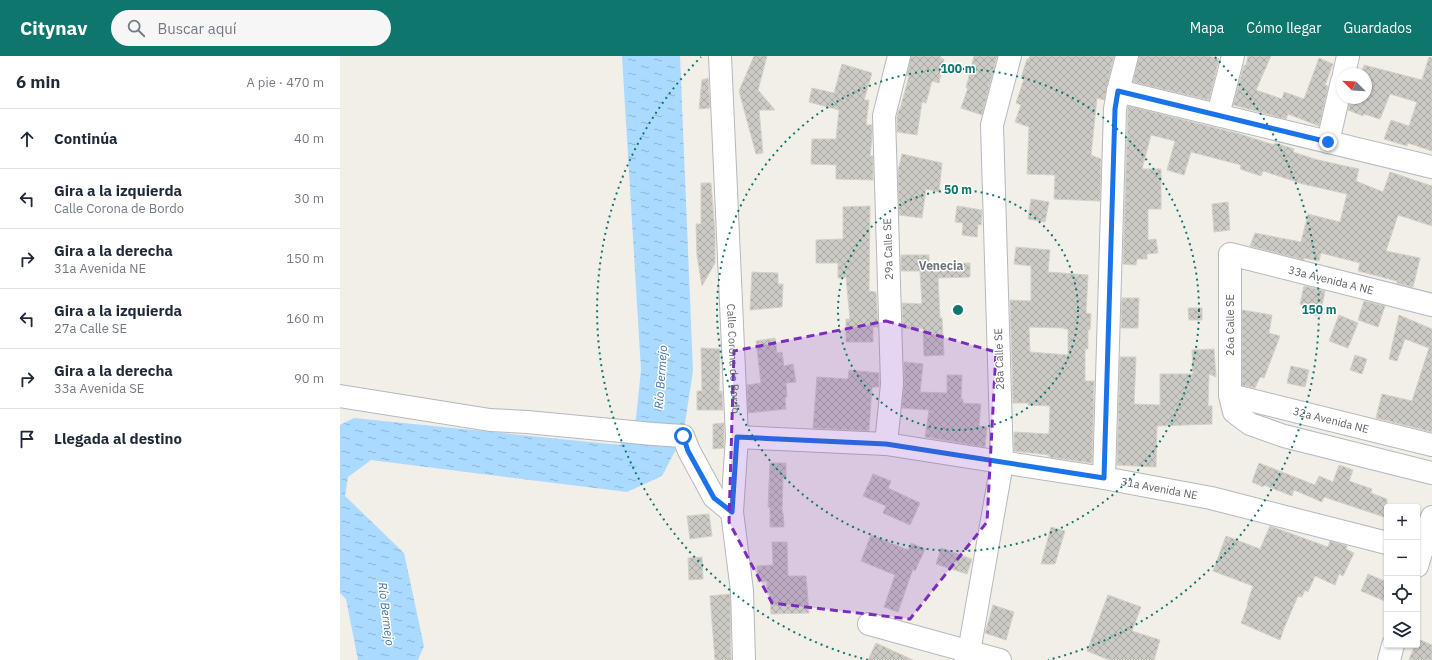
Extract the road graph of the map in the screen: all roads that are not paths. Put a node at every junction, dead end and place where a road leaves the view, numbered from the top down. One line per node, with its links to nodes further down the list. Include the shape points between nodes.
1 (720, 56): 17 (street, Calle Corona de Bordo)
2 (899, 56): 18 (street, 29a Calle SE, via 884,116 892,384)
3 (1010, 56): 20 (street, 28a Calle SE, via 992,125)
4 (1126, 56): 8 (street)
5 (1233, 56): 10 (street)
6 (1348, 56): 7 (street)
7 (1345, 68)
8 (1118, 91): 10 (street); 22 (street, via 1115,117)
9 (1337, 104): 11 (street)
10 (1218, 115): 11 (street)
11 (1328, 142): 12 (street)
12 (1432, 167)
13 (1230, 254): 14 (street, 33a Avenida A NE); 15 (street, 26a Calle SE)
14 (1432, 305)
15 (1230, 395): 19 (street, 32a Avenida NE); 21 (street, 26a Calle SE, via 1234,412 1250,424 1284,436)
16 (340, 396): 23 (street, via 490,420 683,436 688,451 714,498)
17 (737, 437): 18 (street, 31a Avenida NE); 23 (street, Calle Corona de Bordo)
18 (886, 444): 20 (street, 31a Avenida NE)
19 (1432, 445)
20 (1002, 463): 22 (street, 31a Avenida NE); 29 (street, 28a Calle SE)
21 (1432, 473)
22 (1104, 478): 25 (street, 31a Avenida NE, via 1211,498)
23 (732, 512): 30 (street, Calle Corona de Bordo, via 742,591)
24 (1432, 517): 26 (street)
25 (1384, 542)
26 (1422, 556)
27 (869, 624): 29 (street)
28 (1393, 648): 32 (street)
29 (967, 656): 31 (street)
30 (744, 660)
31 (1000, 660)
32 (1389, 660)

